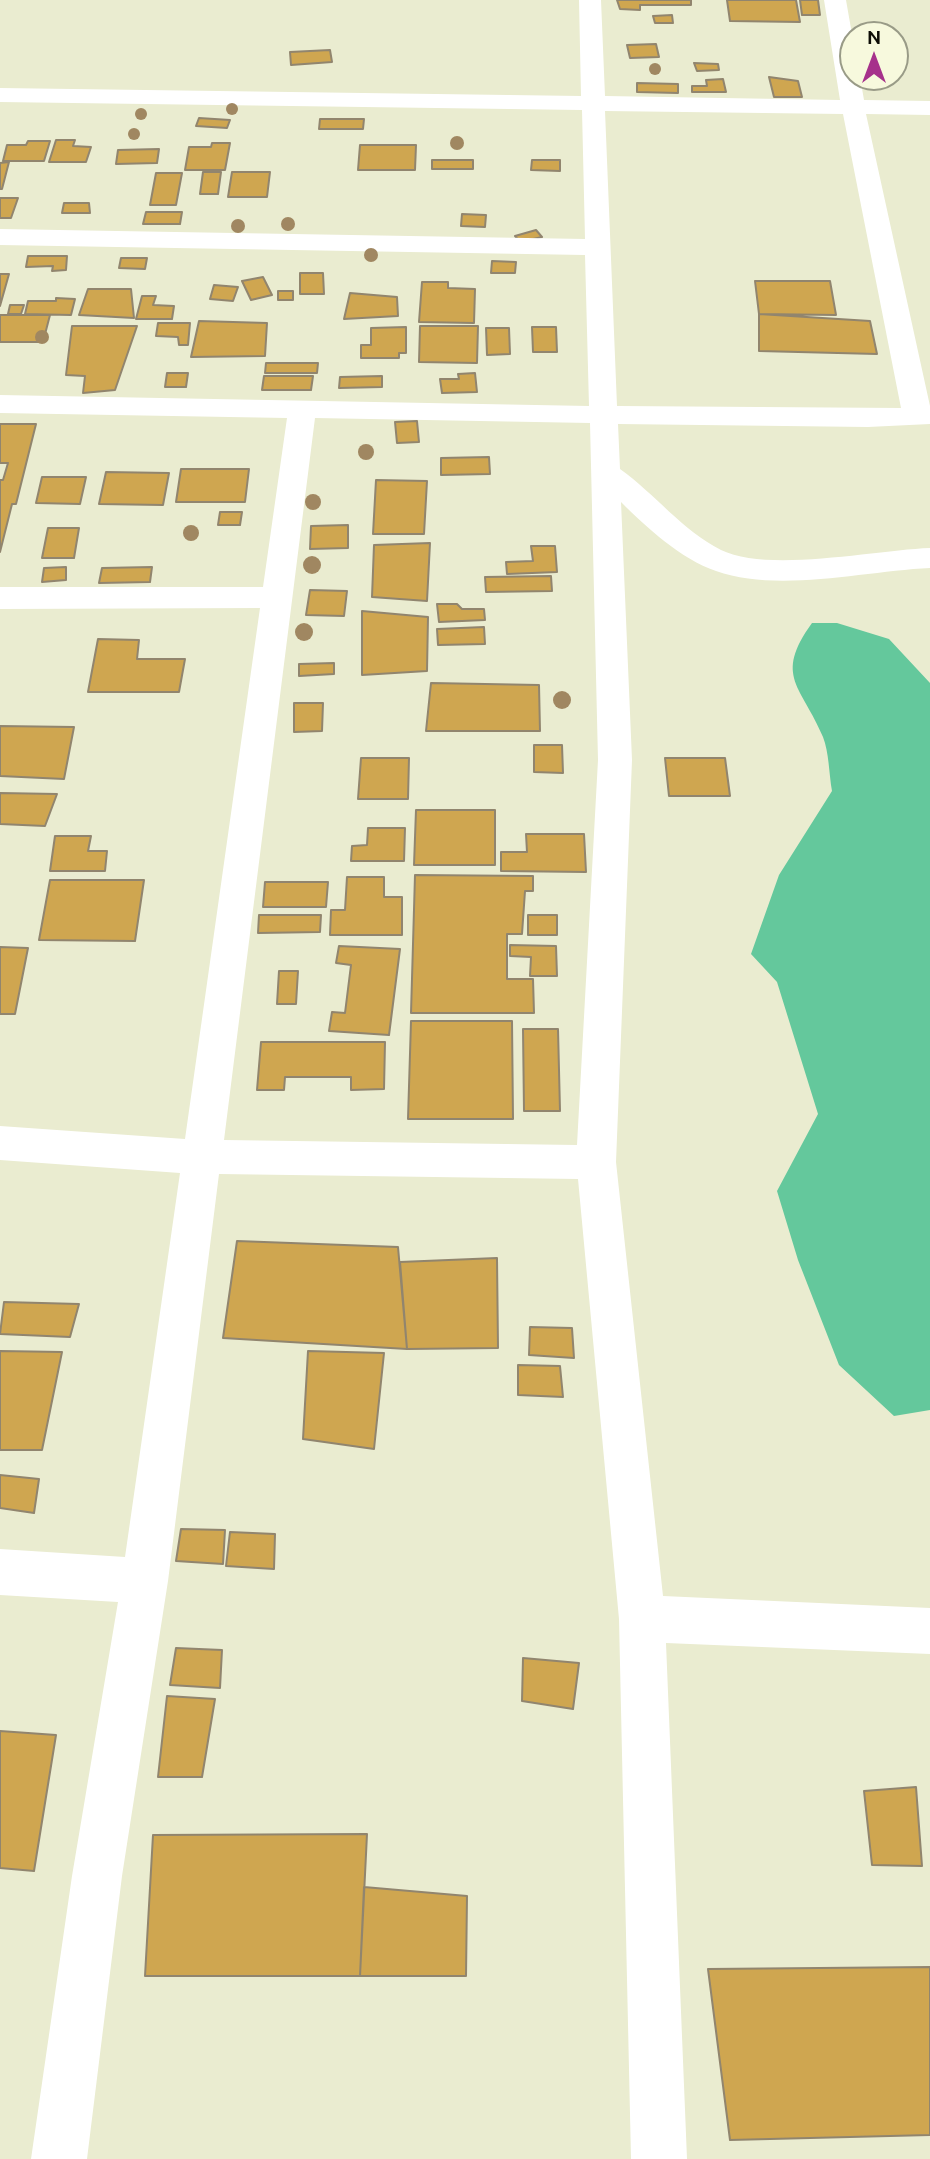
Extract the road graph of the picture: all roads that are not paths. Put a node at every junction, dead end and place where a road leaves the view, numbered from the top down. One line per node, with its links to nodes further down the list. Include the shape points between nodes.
1 (590, 0): 4 (street)
2 (835, 0): 5 (street)
3 (0, 94): 4 (street)
4 (593, 103): 5 (street); 8 (street)
5 (853, 107): 6 (street); 12 (street)
6 (930, 108)
7 (0, 237): 8 (street)
8 (597, 247): 11 (street)
9 (0, 404): 10 (street)
10 (302, 410): 11 (street); 15 (street)
11 (603, 415): 12 (street); 13 (street)
12 (924, 415)
13 (604, 472): 14 (street, via 618,479 643,507 728,566 792,570); 19 (street, via 615,760)
14 (930, 558)
15 (278, 597): 16 (street); 18 (street)
16 (0, 598)
17 (0, 1143): 18 (street)
18 (203, 1157): 19 (street); 21 (street)
19 (596, 1162): 22 (street)
20 (0, 1572): 21 (street)
21 (145, 1581): 24 (street, via 97,1876)
22 (642, 1619): 23 (street); 25 (street)
23 (930, 1630)
24 (59, 2159)
25 (659, 2159)

